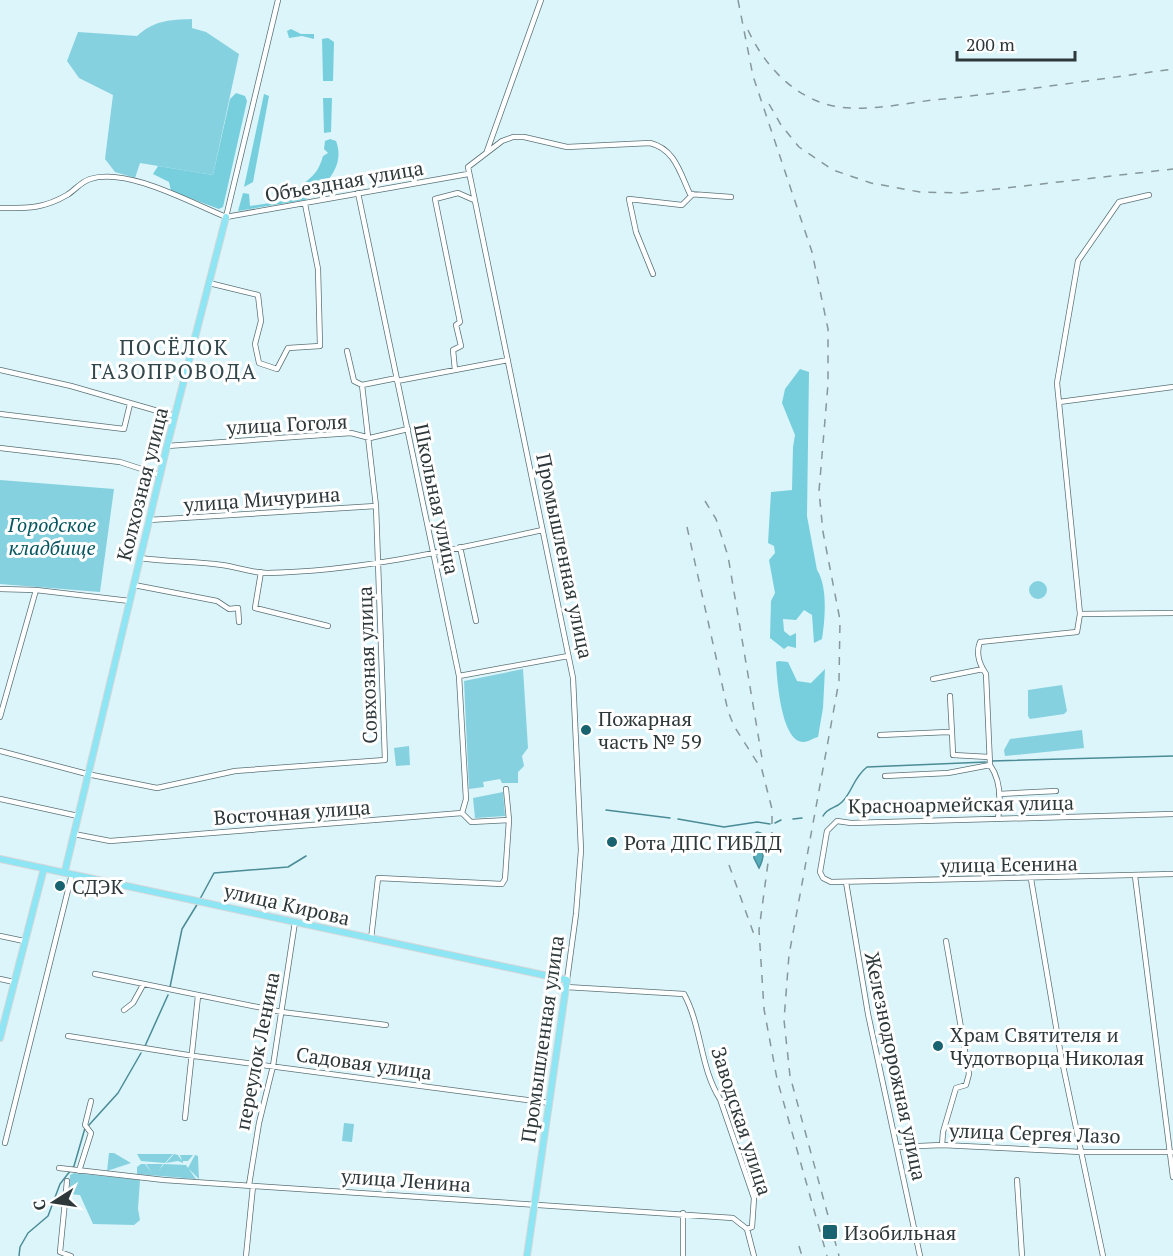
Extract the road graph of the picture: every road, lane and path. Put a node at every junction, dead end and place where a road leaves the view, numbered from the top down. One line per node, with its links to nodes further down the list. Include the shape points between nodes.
1 (278, 0): 12 (street, Колхозная улица)
2 (541, 0): 3 (street)
3 (487, 151): 4 (street, via 468,167); 6 (street, via 513,137 567,147 650,143 671,153)
4 (468, 174): 5 (street, Объездная улица); 9 (street, Промышленная улица)
5 (358, 194): 10 (street, Объездная улица); 19 (street, Школьная улица)
6 (693, 195): 8 (street); 13 (street, via 682,205 629,199 636,232)
7 (1149, 195): 22 (street, via 1119,202 1078,261 1057,383)
8 (730, 197)
9 (474, 200): 16 (street, Промышленная улица); 18 (street, via 458,193 435,199 460,322 456,325 461,345 453,350)
10 (305, 204): 12 (street, Объездная улица); 14 (street, via 318,269 320,346 288,348 277,369 259,363 255,344 261,321 258,295)
11 (0, 208): 12 (street, via 36,208 67,195 87,180 105,176 126,178)
12 (226, 217): 14 (main road, Колхозная улица)
13 (653, 274)
14 (209, 283): 25 (main road, Колхозная улица)
15 (347, 351): 20 (street, Совхозная улица, via 354,381)
16 (508, 360): 18 (street); 33 (street, Промышленная улица)
17 (0, 370): 23 (street)
18 (455, 370): 19 (street)
19 (397, 379): 20 (street); 26 (street, Школьная улица)
20 (362, 385): 27 (street, Совхозная улица)
21 (1173, 387): 22 (street)
22 (1059, 402): 44 (street)
23 (130, 404): 24 (street, via 124,429); 25 (street)
24 (0, 414)
25 (175, 416): 28 (main road, Колхозная улица)
26 (408, 429): 27 (street, улица Гоголя); 35 (street, Школьная улица)
27 (369, 438): 28 (street, улица Гоголя, via 351,434); 31 (street, Совхозная улица)
28 (167, 446): 30 (main road, Колхозная улица)
29 (0, 448): 30 (street, via 120,462)
30 (160, 475): 32 (main road, Колхозная улица)
31 (376, 506): 32 (street, улица Мичурина); 37 (street, Совхозная улица)
32 (149, 520): 36 (main road, Колхозная улица)
33 (542, 530): 34 (street); 48 (street, Промышленная улица)
34 (460, 547): 35 (street); 45 (street)
35 (433, 553): 37 (street); 50 (street, Школьная улица)
36 (140, 558): 38 (street); 39 (main road, Колхозная улица)
37 (378, 565): 38 (street); 59 (street, Совхозная улица, via 385,760 235,771 162,786)
38 (261, 572): 47 (street, via 255,608)
39 (134, 585): 42 (main road, Колхозная улица); 46 (street, via 238,608)
40 (0, 589): 41 (street)
41 (36, 590): 42 (street); 53 (street)
42 (130, 601): 59 (main road, Колхозная улица)
43 (1173, 613): 44 (street)
44 (1080, 614): 49 (street, via 1077,632 980,642 978,661)
45 (476, 621)
46 (239, 622)
47 (328, 626)
48 (568, 656): 50 (street); 87 (street, Промышленная улица, via 573,678 581,850)
49 (983, 669): 51 (street); 57 (street)
50 (459, 676): 65 (street, Школьная улица, via 466,799)
51 (933, 679)
52 (950, 696): 54 (street)
53 (0, 717)
54 (952, 733): 55 (street); 57 (street, via 953,755)
55 (880, 735)
56 (0, 751): 59 (street)
57 (989, 757): 58 (street)
58 (990, 765): 60 (street, via 948,773); 63 (street, via 997,775)
59 (87, 774): 67 (main road, Колхозная улица)
60 (885, 776)
61 (506, 789): 69 (street)
62 (1056, 791): 63 (street)
63 (999, 794): 68 (street)
64 (0, 799): 67 (street)
65 (462, 813): 69 (street, Восточная улица, via 471,822); 70 (street, Восточная улица, via 129,840 110,841)
66 (1173, 814): 68 (street, Красноармейская улица)
67 (78, 816): 70 (main road, Колхозная улица)
68 (999, 819): 78 (street, Красноармейская улица, via 837,821 827,831 820,872 831,882)
69 (509, 820): 81 (street, via 506,879 502,884 378,878)
70 (74, 834): 73 (main road, Колхозная улица)
71 (0, 859): 72 (main road, улица Кирова)
72 (44, 868): 73 (main road, улица Кирова); 82 (main road)
73 (65, 871): 74 (main road, улица Кирова)
74 (72, 874): 79 (main road, улица Кирова); 101 (street)
75 (1173, 874): 76 (street, улица Есенина)
76 (1135, 876): 77 (street, улица Есенина); 105 (street)
77 (1030, 879): 78 (street, улица Есенина); 104 (street)
78 (846, 882): 103 (street, Железнодорожная улица, via 868,1014)
79 (295, 922): 81 (main road, улица Кирова); 92 (street, переулок Ленина)
80 (0, 936): 82 (street)
81 (371, 940): 87 (main road, улица Кирова)
82 (24, 941): 86 (main road)
83 (946, 941): 102 (street, via 969,1074 966,1085 956,1088)
84 (95, 974): 88 (street)
85 (0, 979): 86 (street)
86 (14, 982): 94 (main road)
87 (567, 984): 89 (street, улица Кирова); 99 (main road, Промышленная улица)
88 (143, 985): 90 (street); 91 (street)
89 (684, 994): 114 (street, Заводская улица, via 754,1198 752,1227)
90 (198, 996): 92 (street); 96 (street)
91 (124, 1010)
92 (282, 1012): 93 (street); 97 (street, переулок Ленина)
93 (386, 1025)
94 (0, 1036)
95 (68, 1036): 96 (street, Садовая улица)
96 (194, 1056): 97 (street, Садовая улица); 100 (street)
97 (273, 1066): 99 (street, Садовая улица); 111 (street, переулок Ленина, via 259,1123)
98 (91, 1101): 107 (street, via 85,1125 91,1133 90,1142)
99 (550, 1103): 112 (main road, Промышленная улица)
100 (185, 1118)
101 (5, 1143)
102 (942, 1145): 103 (street, улица Сергея Лазо); 104 (street, улица Сергея Лазо)
103 (897, 1147): 120 (street, Железнодорожная улица)
104 (1081, 1152): 105 (street, улица Сергея Лазо); 122 (street)
105 (1171, 1152): 108 (street)
106 (59, 1168): 107 (street, улица Ленина)
107 (74, 1171): 111 (street, улица Ленина)
108 (1173, 1177)
109 (1017, 1180): 121 (street)
110 (67, 1181): 115 (street, via 60,1252)
111 (251, 1186): 112 (street, улица Ленина); 116 (street, переулок Ленина)
112 (535, 1205): 113 (street, улица Ленина); 117 (main road, Промышленная улица)
113 (683, 1213): 114 (street, улица Ленина, via 732,1218); 118 (street)
114 (747, 1229): 119 (street, Заводская улица)
115 (71, 1256)
116 (246, 1256)
117 (527, 1256)
118 (682, 1256)
119 (754, 1256)
120 (920, 1256)
121 (1022, 1256)
122 (1103, 1256)

